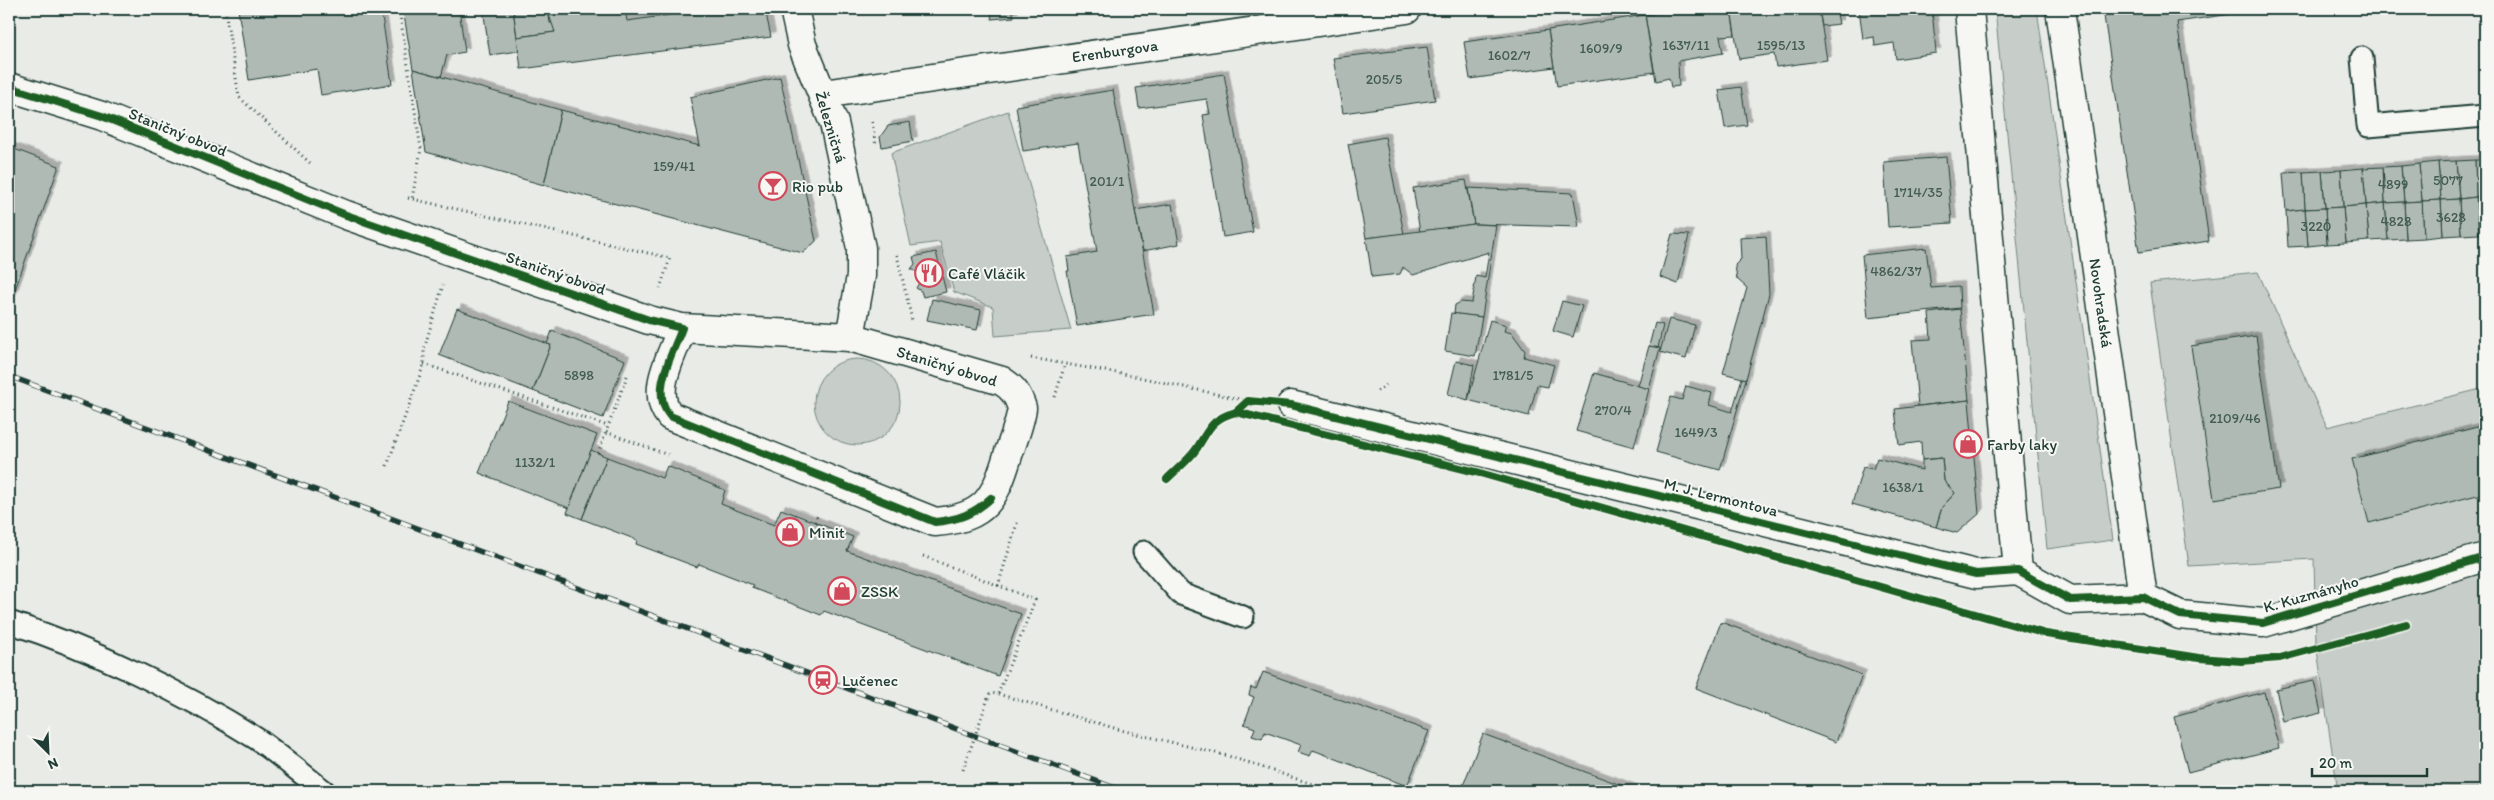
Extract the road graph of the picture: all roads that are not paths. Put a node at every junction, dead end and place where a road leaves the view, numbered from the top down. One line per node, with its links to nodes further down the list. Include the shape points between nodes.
1 (794, 9): 7 (street, Železničná, via 802,45)
2 (1407, 9): 7 (street, Erenburgova)
3 (1968, 9): 14 (street)
4 (2060, 9): 15 (street, Novohradská)
5 (2362, 58): 8 (lane, via 2368,126)
6 (9, 87): 9 (street, Staničný obvod, via 102,116 346,215 649,320)
7 (822, 94): 10 (street, Železničná, via 834,123 861,248 861,276)
8 (2485, 116)
9 (682, 328): 10 (street, Staničný obvod); 10 (street, Staničný obvod, via 660,393 664,409 670,416 935,522 953,521 982,507 999,486 1020,418 1019,397 1002,382)
10 (850, 337)
11 (1291, 404): 14 (street, M. J. Lermontova, via 1976,574)
12 (1144, 552): 16 (lane, via 1181,594)
13 (2485, 557): 15 (street, K. Kuzmányho, via 2263,623 2180,615)
14 (2018, 571): 15 (street, via 2070,600)
15 (2143, 597)
16 (1243, 617)
17 (9, 622): 18 (lane, via 50,635 127,669 216,715 259,740)
18 (324, 791)

